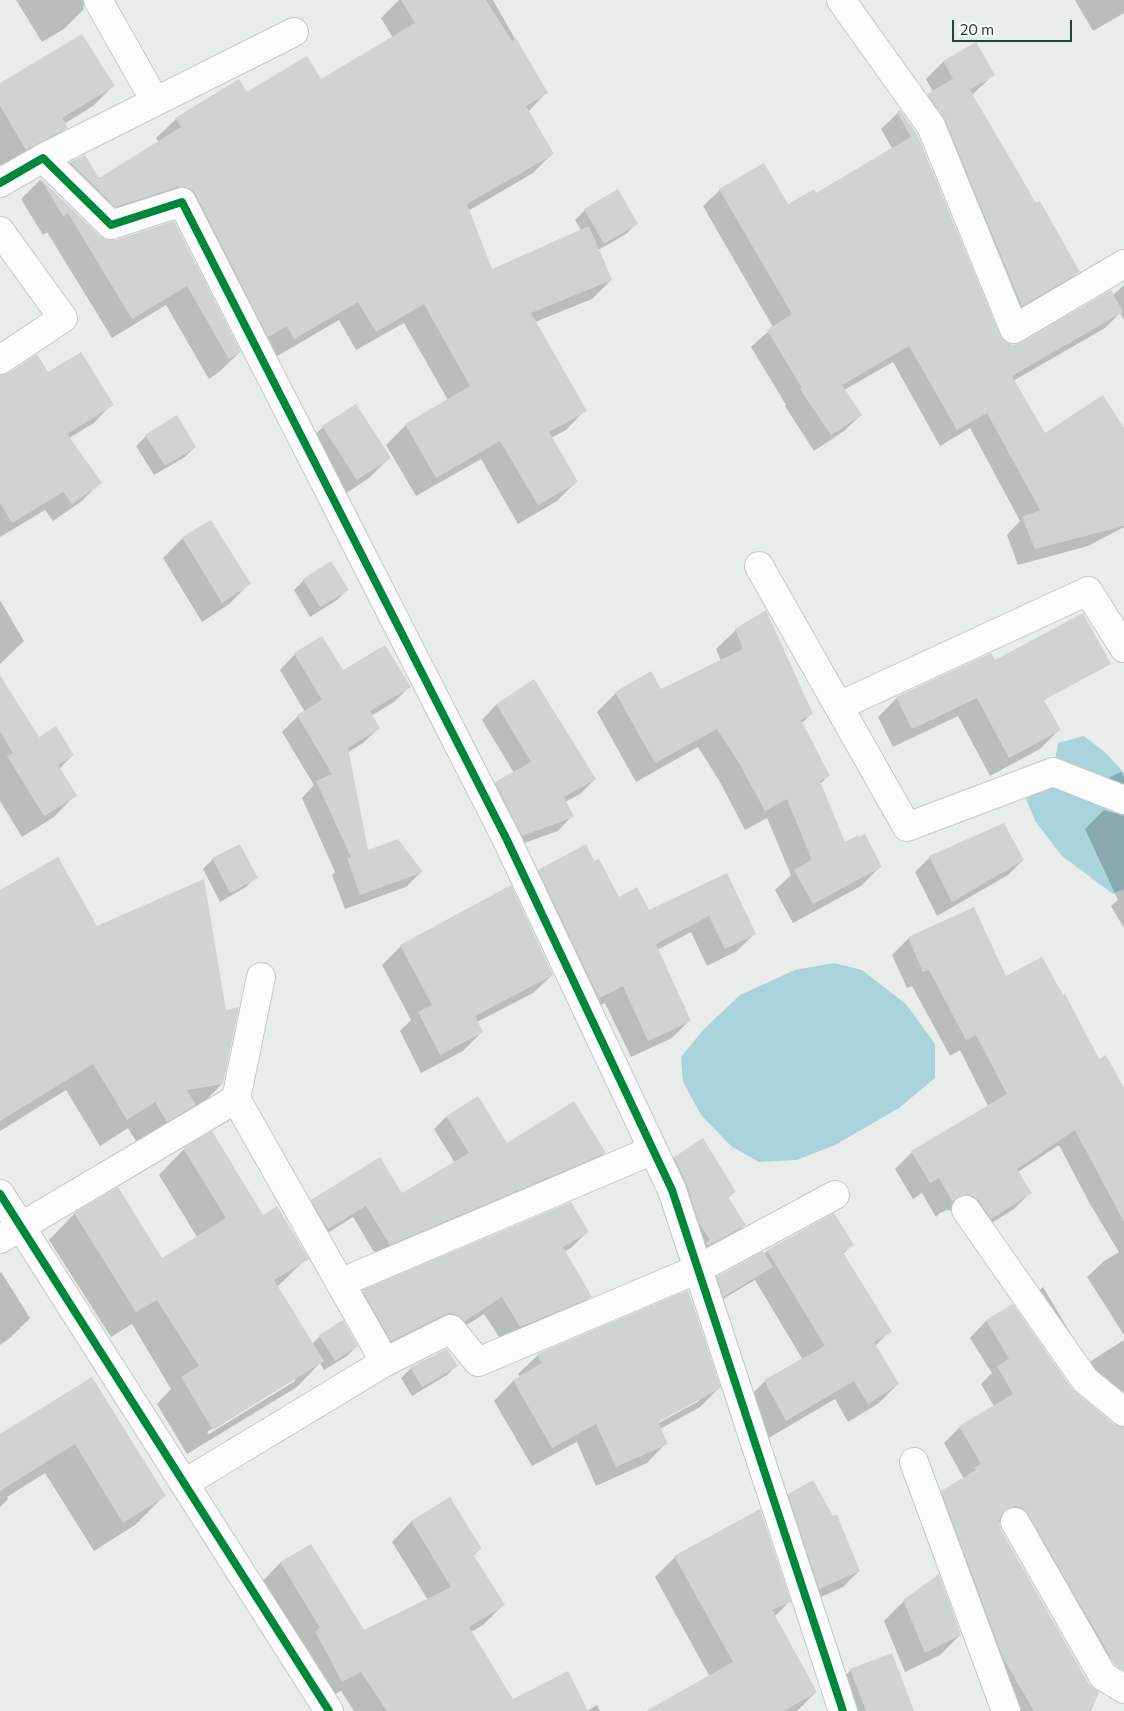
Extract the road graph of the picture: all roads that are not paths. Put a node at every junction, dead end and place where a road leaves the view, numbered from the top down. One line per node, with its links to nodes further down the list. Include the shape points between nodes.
1 (98, 0): 4 (street)
2 (841, 0): 8 (street, via 931,126 1014,329)
3 (294, 32): 4 (street)
4 (155, 101): 5 (street)
5 (43, 158): 6 (street); 16 (street, via 111,225 182,202 507,840)
6 (0, 183)
7 (0, 231): 9 (street, via 63,318)
8 (1124, 264)
9 (0, 360)
10 (759, 566): 12 (street)
11 (1124, 648): 12 (street, via 1088,591)
12 (839, 706): 13 (street, via 908,827 1053,772)
13 (1124, 800)
14 (261, 978): 15 (street)
15 (236, 1099): 20 (street); 22 (street)
16 (653, 1150): 21 (street, via 672,1190); 22 (street)
17 (0, 1194): 20 (street)
18 (835, 1195): 21 (street)
19 (966, 1210): 24 (street, via 1085,1380)
20 (10, 1233): 26 (street)
21 (698, 1269): 23 (street, via 478,1362 451,1329); 30 (street)
22 (340, 1283): 23 (street)
23 (385, 1362): 26 (street)
24 (1124, 1412)
25 (914, 1462): 31 (street)
26 (184, 1483): 29 (street)
27 (1015, 1522): 28 (street, via 1103,1676)
28 (1124, 1689)
29 (329, 1711)
30 (843, 1711)
31 (1006, 1711)

